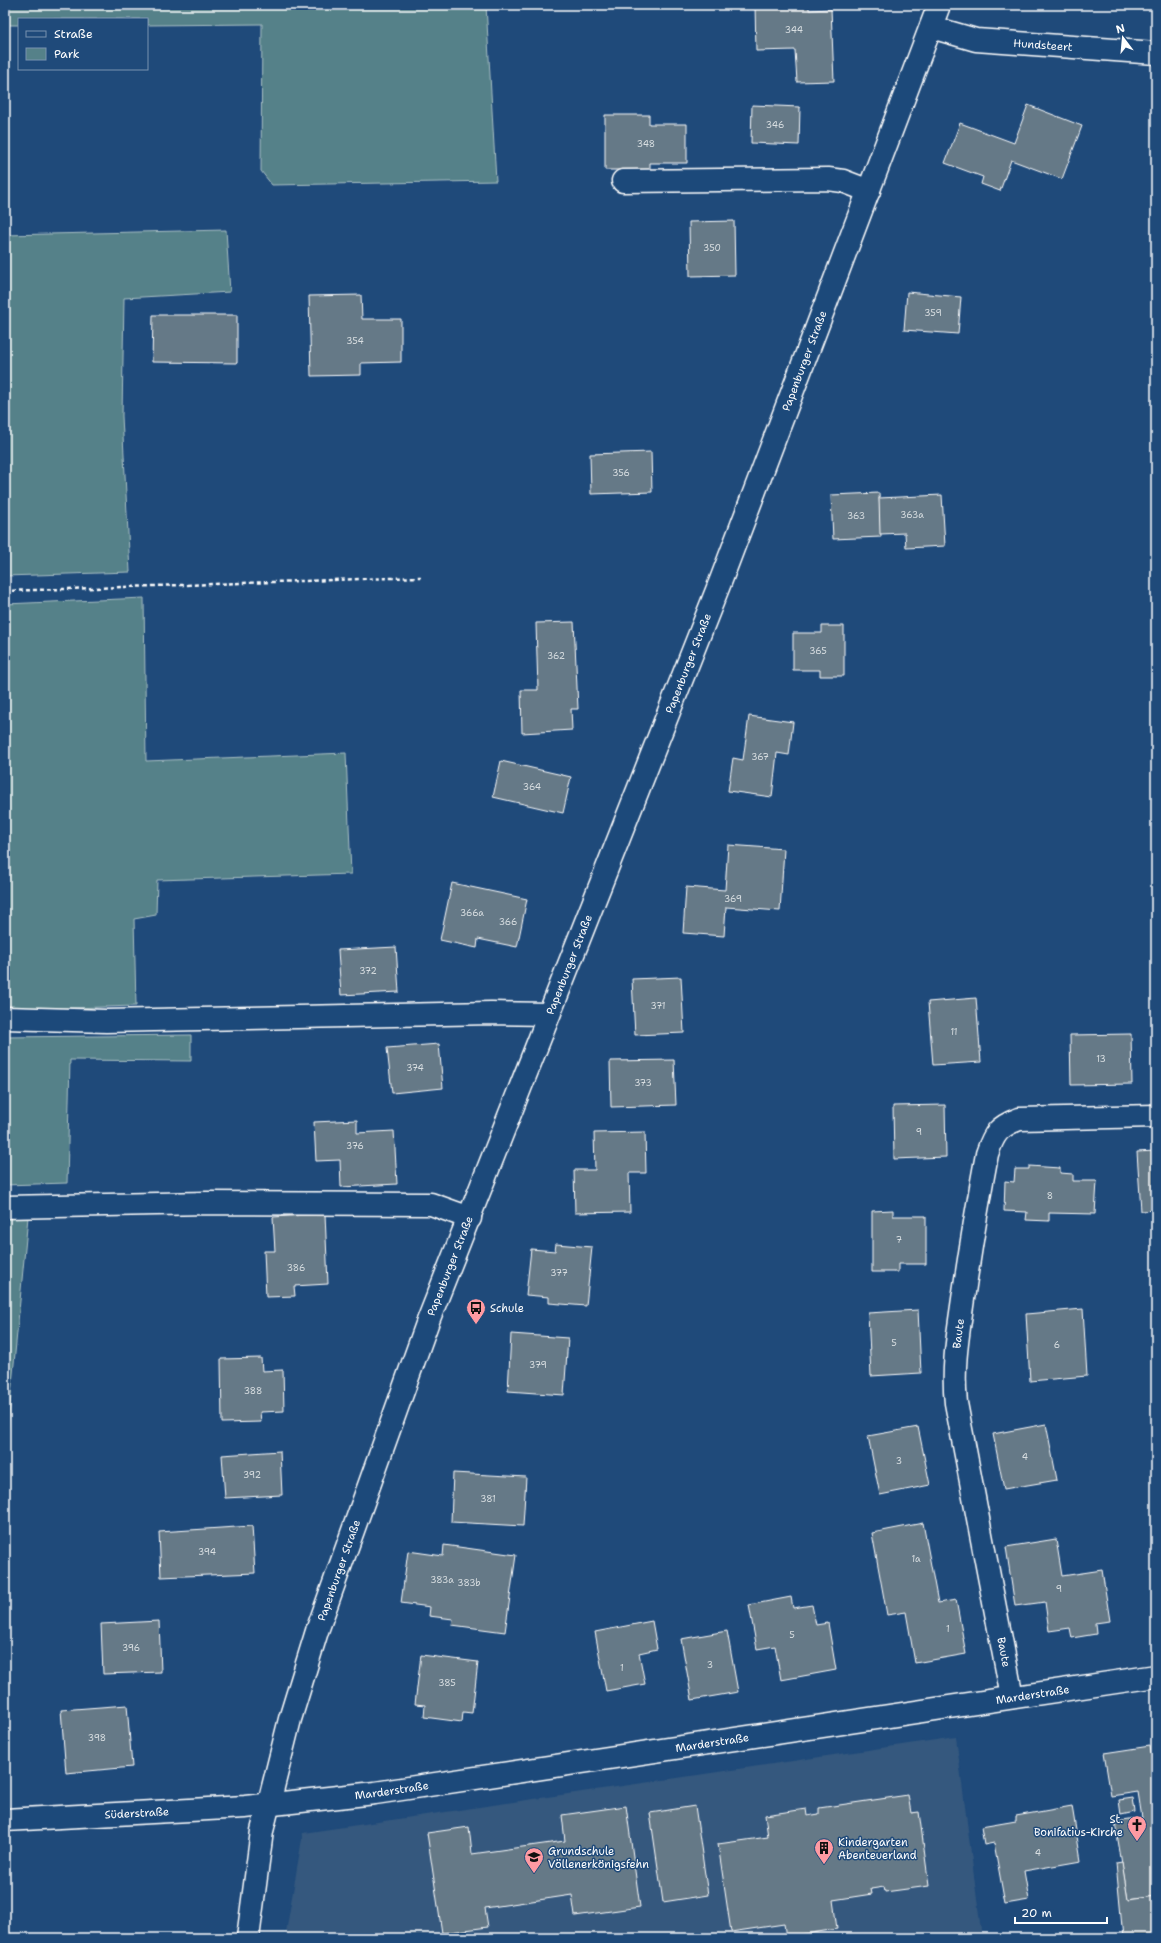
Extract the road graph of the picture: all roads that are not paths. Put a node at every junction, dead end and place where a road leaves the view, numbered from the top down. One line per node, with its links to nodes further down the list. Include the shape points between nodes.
1 (939, 5): 2 (street, Papenburger Straße)
2 (931, 27): 3 (street, Hundsteert, via 976,40); 5 (street, Papenburger Straße)
3 (1156, 53)
4 (623, 181): 5 (street, via 828,179 843,181)
5 (868, 191): 6 (street, Papenburger Straße, via 721,580)
6 (549, 1014): 7 (street, via 106,1021); 10 (street, Papenburger Straße)
7 (5, 1018)
8 (1156, 1116): 12 (street, Baute, via 1019,1119 1002,1126 992,1140 987,1154 965,1284 954,1366 954,1385)
9 (5, 1207): 10 (street, via 207,1203 431,1204)
10 (470, 1218): 13 (street, Papenburger Straße, via 428,1321 317,1631 290,1719)
11 (1156, 1676): 12 (street, Marderstraße)
12 (1012, 1697): 13 (street, Marderstraße, via 539,1769)
13 (268, 1805): 14 (street, Süderstraße); 15 (street, Papenburger Straße, via 262,1831)
14 (5, 1820)
15 (248, 1938)

